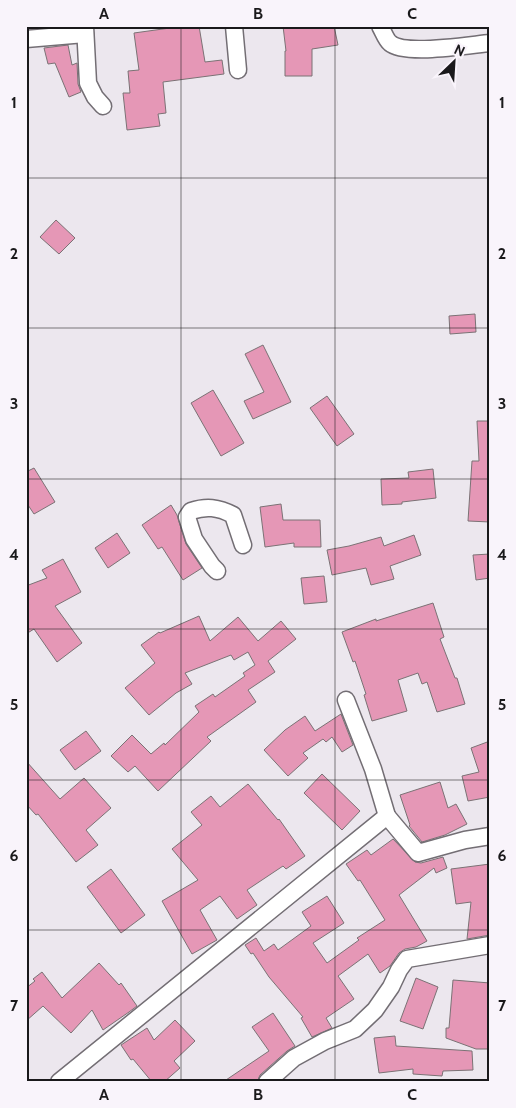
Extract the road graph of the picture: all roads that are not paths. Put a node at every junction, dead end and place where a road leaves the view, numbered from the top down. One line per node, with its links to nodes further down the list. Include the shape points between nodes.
1 (234, 26): 6 (street)
2 (380, 26): 5 (street, via 389,43 402,48 432,49)
3 (85, 30): 4 (street); 7 (street, via 88,83 94,98)
4 (26, 39)
5 (490, 43)
6 (238, 70)
7 (103, 106)
8 (243, 545): 9 (street, via 232,515 207,507 191,511 187,517 194,539)
9 (217, 570)
10 (346, 700): 11 (street, via 373,768)
11 (387, 816): 12 (street, via 418,853); 14 (street)
12 (490, 836)
13 (490, 945): 15 (street, via 407,959 375,1010 355,1029 325,1040 294,1058)
14 (59, 1082)
15 (267, 1082)

